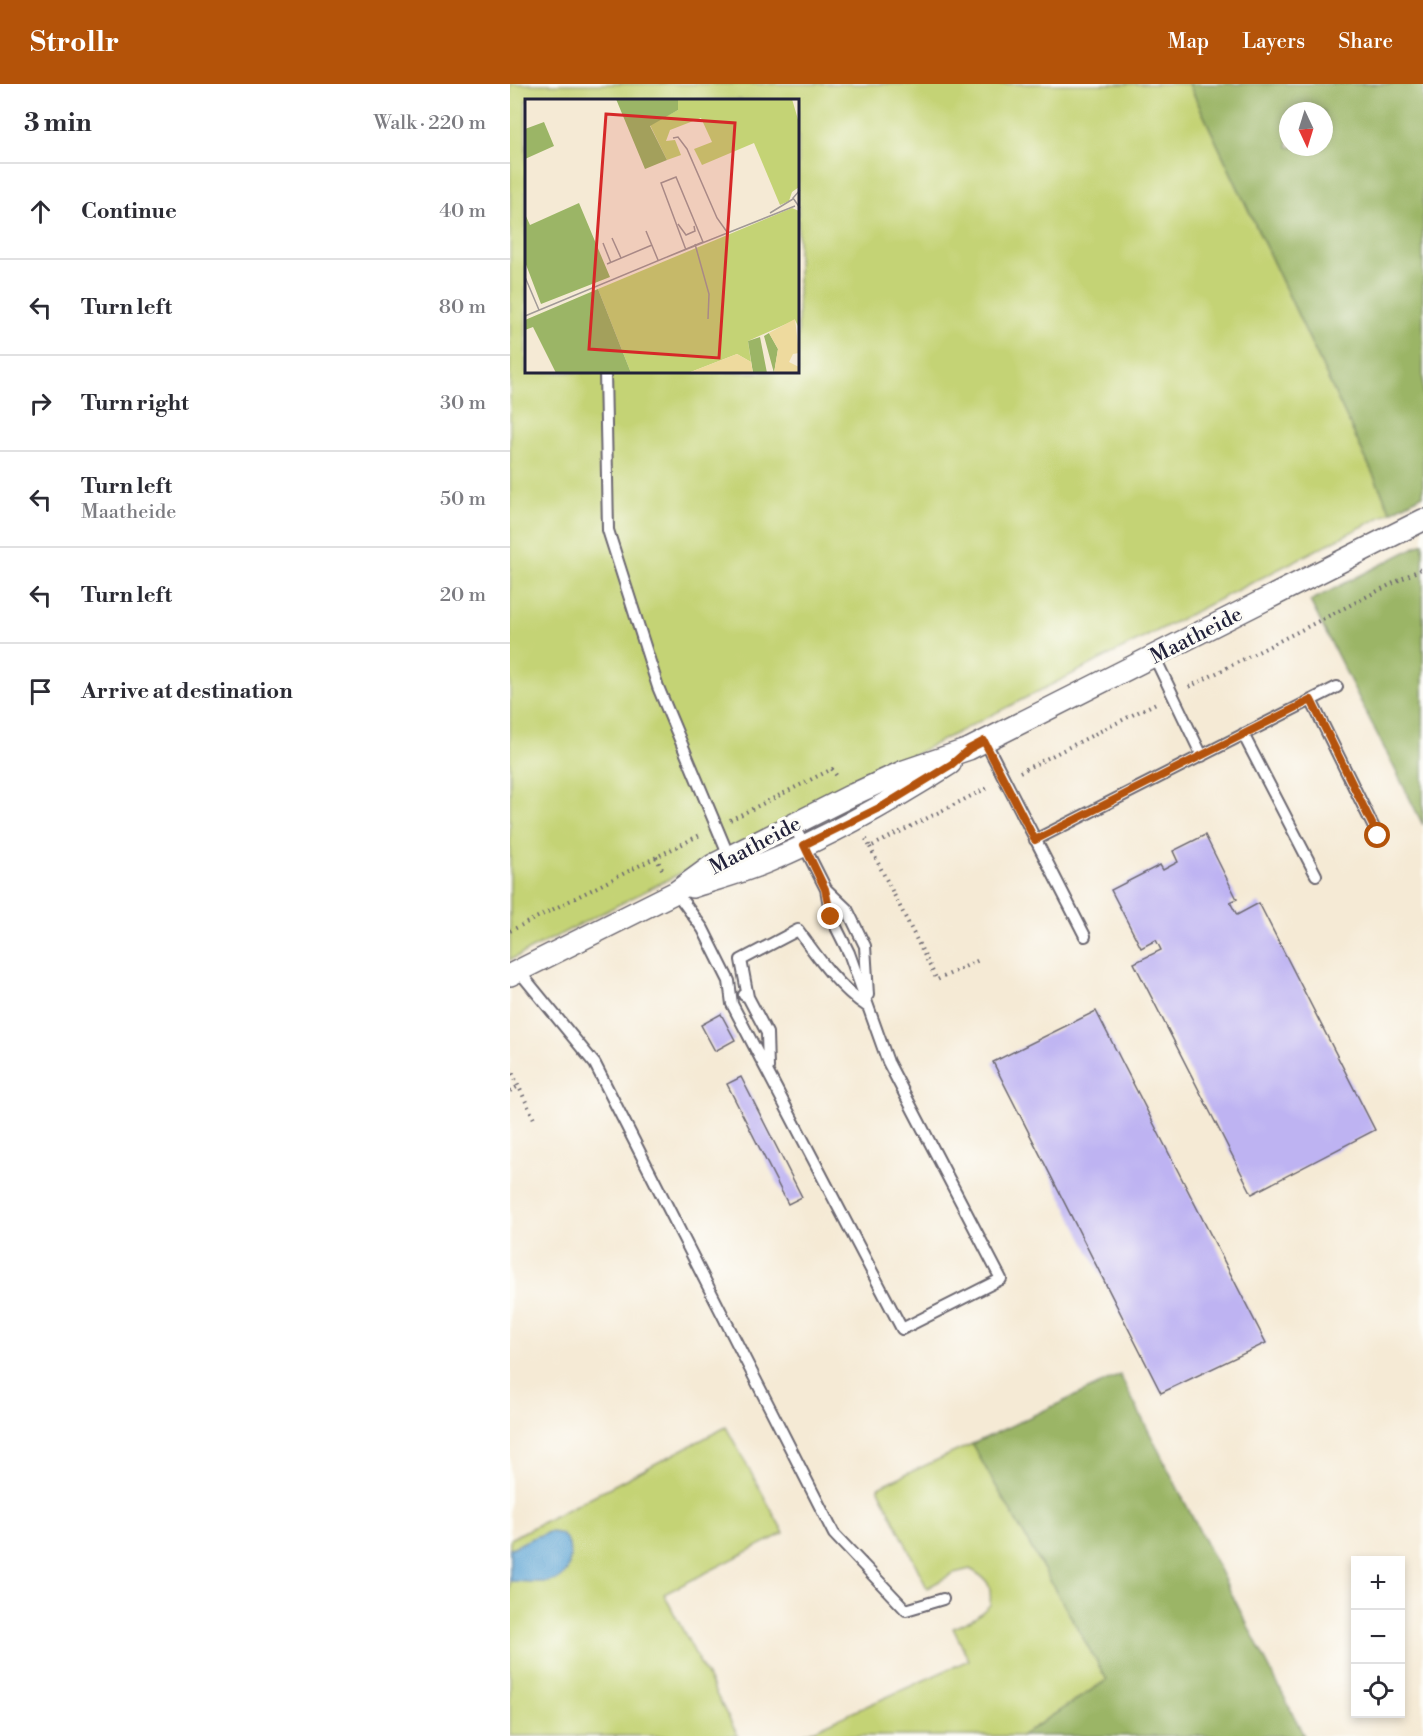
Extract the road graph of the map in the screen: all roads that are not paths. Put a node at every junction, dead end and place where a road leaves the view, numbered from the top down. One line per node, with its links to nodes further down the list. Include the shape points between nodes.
1 (605, 374): 13 (lane, via 608,530 658,687)
2 (1423, 520): 3 (street, Maatheide)
3 (1154, 656): 7 (street, Maatheide); 8 (lane)
4 (1337, 687): 5 (lane)
5 (1311, 700): 6 (lane); 10 (lane)
6 (1244, 734): 8 (lane); 14 (lane)
7 (977, 745): 9 (street, Maatheide, via 904,771); 11 (lane); 12 (street, Maatheide, via 885,805)
8 (1202, 756): 11 (lane)
9 (794, 824): 12 (lane); 13 (street, Maatheide)
10 (1378, 836)
11 (1035, 840): 17 (lane)
12 (804, 845): 13 (street, Maatheide, via 764,863); 15 (lane)
13 (733, 865): 16 (street, Maatheide, via 713,865)
14 (1316, 875)
15 (825, 889): 21 (lane, via 831,917); 21 (lane, via 847,909 865,946)
16 (676, 892): 18 (street, Maatheide); 19 (lane, via 703,929)
17 (1085, 936)
18 (514, 973): 23 (lane, via 595,1064 834,1534 906,1610)
19 (730, 984): 20 (lane); 22 (lane, via 732,1005)
20 (748, 997): 21 (lane, via 741,960 798,930 823,965); 22 (lane, via 767,1033)
21 (868, 1007): 22 (lane, via 888,1062 1000,1279 902,1329)
22 (768, 1071)
23 (943, 1599)

